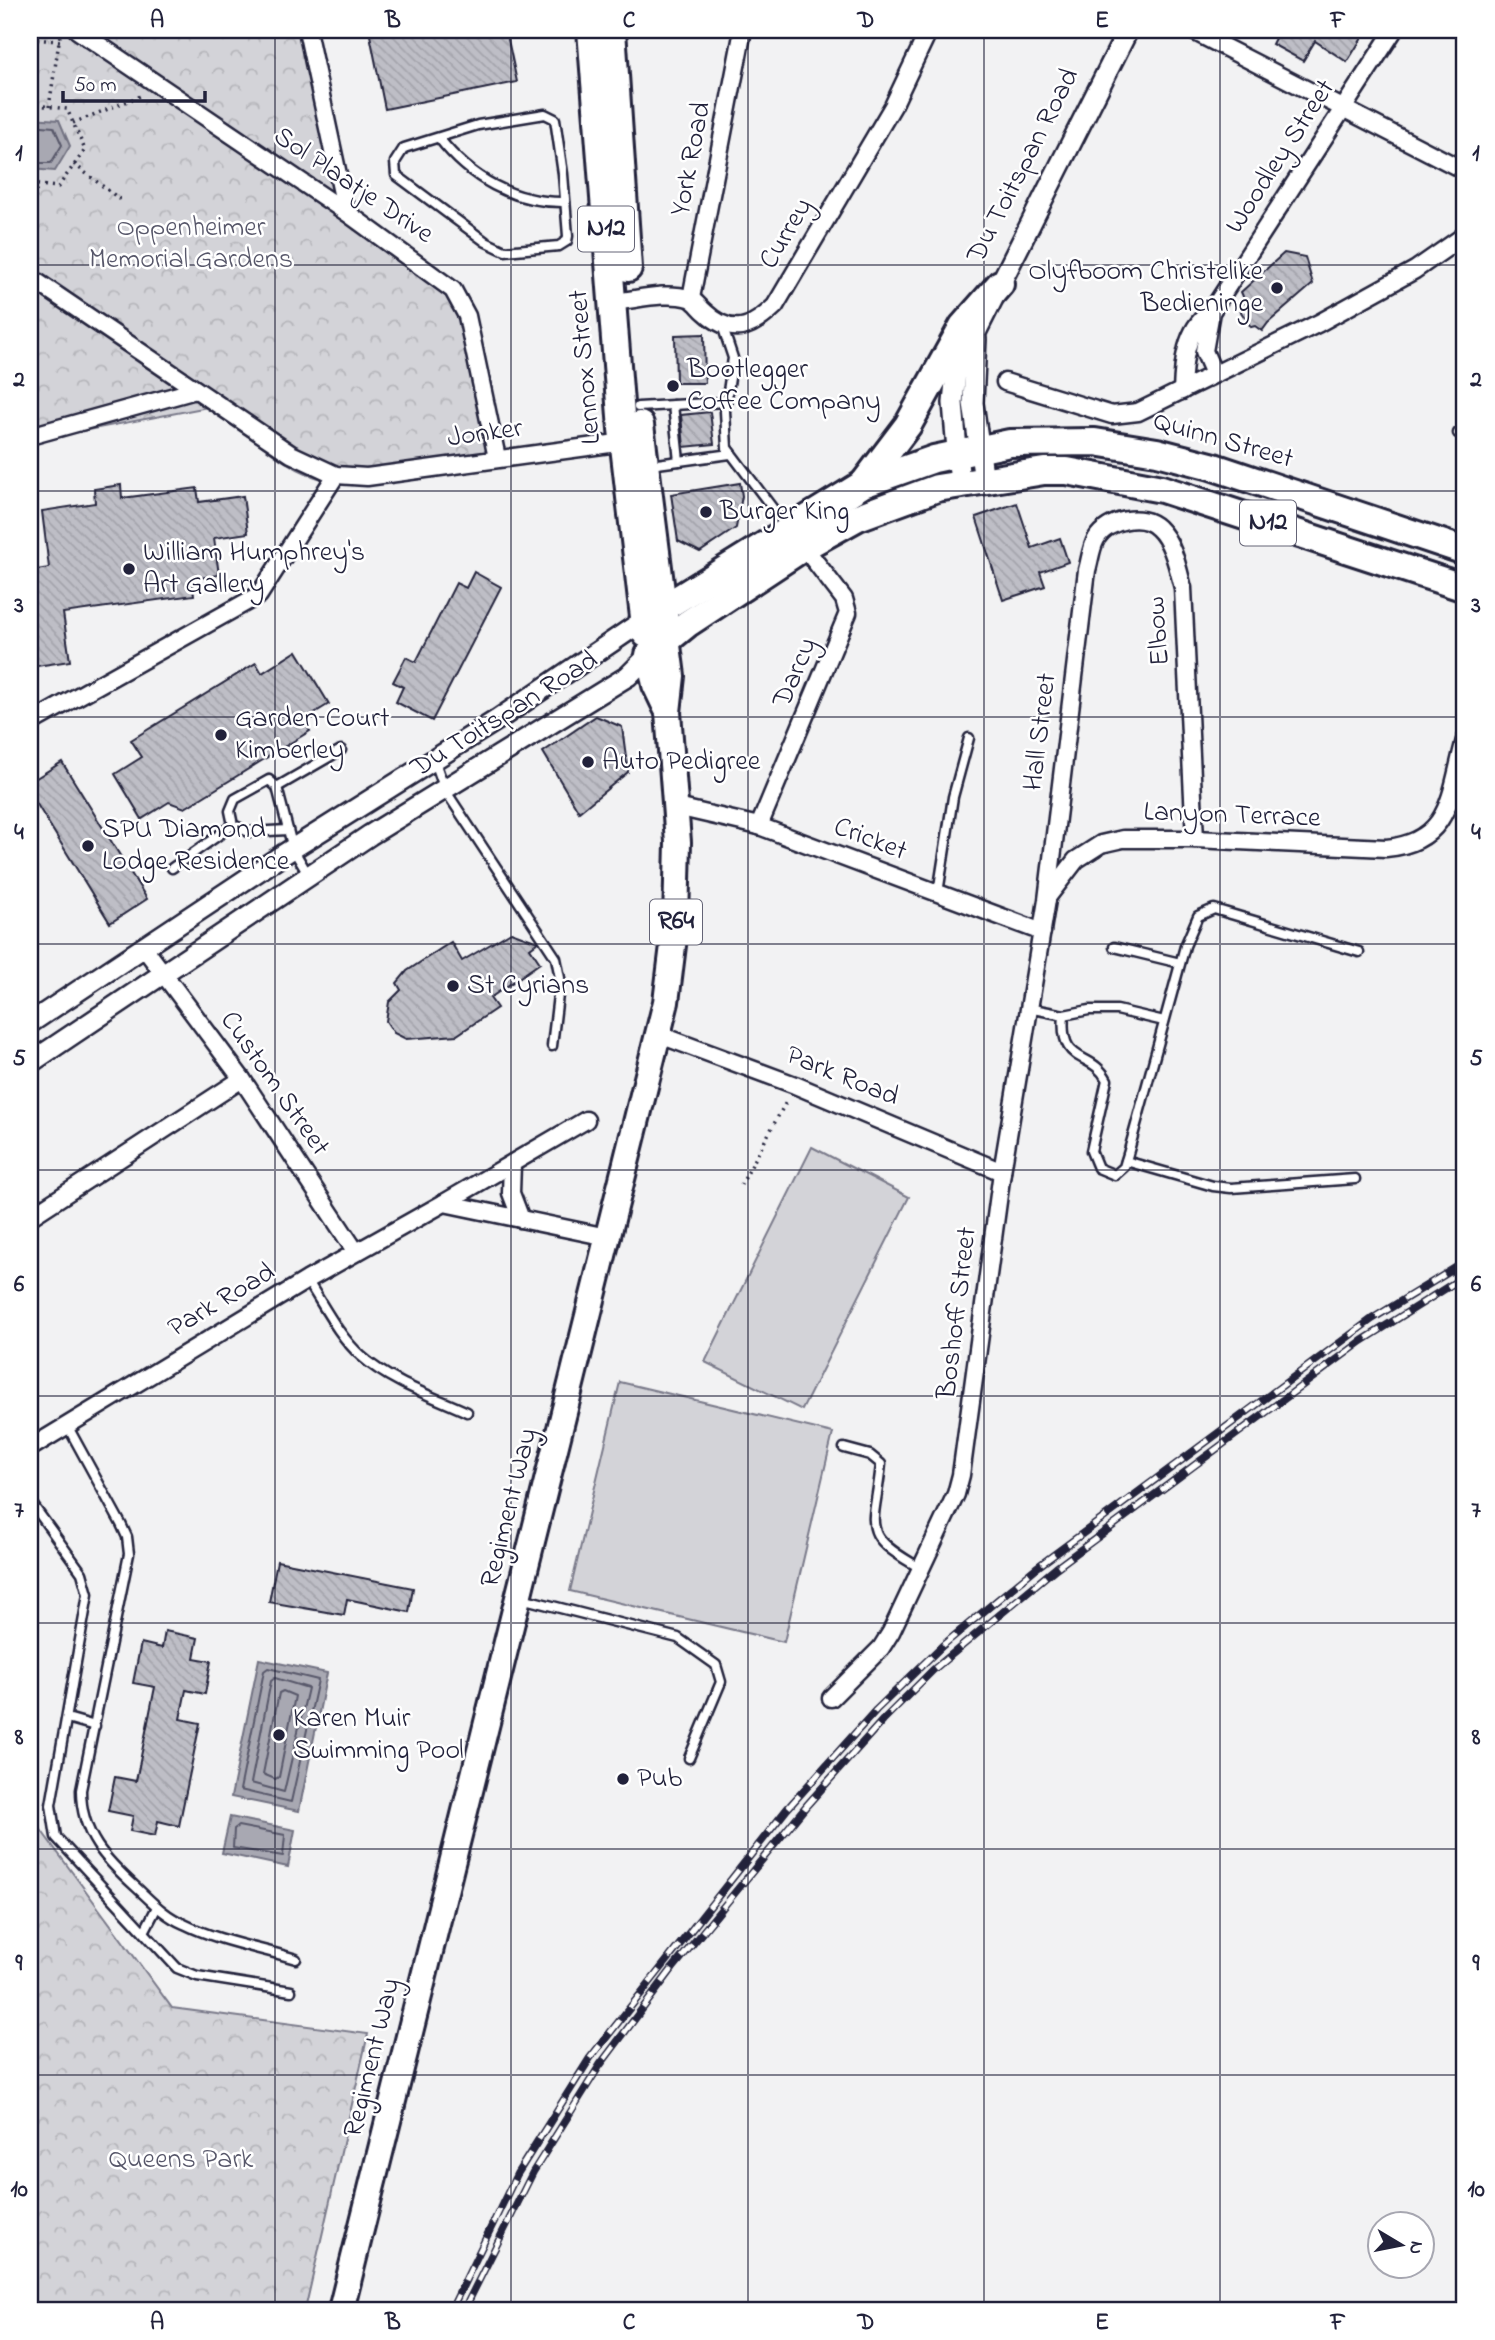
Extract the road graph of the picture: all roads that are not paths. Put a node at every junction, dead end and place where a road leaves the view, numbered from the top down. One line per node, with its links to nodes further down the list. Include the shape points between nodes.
1 (77, 30): 14 (street, Sol Plaatje Drive)
2 (307, 30): 14 (street)
3 (591, 30): 19 (highway, Lennox Street / N12)
4 (612, 30): 19 (highway, Lennox Street / N12)
5 (743, 30): 18 (street, York Road)
6 (929, 30): 21 (street, Currey, via 893,106 775,306 758,322 740,328)
7 (1128, 30): 17 (street, Du Toitspan Road)
8 (1191, 30): 10 (street)
9 (1394, 30): 10 (street, Woodley Street)
10 (1345, 108): 12 (street); 20 (street, Woodley Street)
11 (439, 138): 13 (lane, via 464,166 496,187 530,200); 13 (lane, via 478,125 551,114 557,128); 13 (lane, via 404,149 395,162 396,175 486,242 505,251 564,244 568,236)
12 (1465, 171)
13 (565, 202)
14 (346, 212): 33 (street, Sol Plaatje Drive, via 441,278 461,303)
15 (1465, 235): 22 (street, via 1415,270)
16 (30, 277): 24 (street)
17 (1000, 284): 31 (street, Du Toitspan Road, via 956,372 953,403); 38 (highway, via 963,326 908,425)
18 (691, 298): 19 (street, via 654,296); 21 (street)
19 (621, 301): 28 (highway, Lennox Street / N12); 30 (highway, Lennox Street / N12)
20 (1211, 312): 22 (street, Woodley Street, via 1204,351); 25 (street, Woodley Street, via 1190,339)
21 (722, 325): 26 (lane, via 733,358)
22 (1214, 374): 25 (street)
23 (1004, 382): 25 (street, via 1120,416)
24 (196, 390): 29 (street); 36 (street, via 299,459)
25 (1182, 390)
26 (726, 402): 27 (lane); 32 (lane)
27 (673, 405): 28 (lane); 34 (lane)
28 (638, 407): 30 (highway, Lennox Street / N12)
29 (30, 436)
30 (633, 441): 33 (street, Jonker); 35 (highway, Lennox Street / N12); 43 (highway, Lennox Street / N12)
31 (968, 451): 37 (street, Du Toitspan Road); 38 (highway, Du Toitspan Road / N12); 40 (highway, Quinn Street / N12, via 1069,440 1157,452)
32 (730, 454): 34 (lane); 39 (lane)
33 (497, 458): 36 (street, Jonker, via 367,477)
34 (679, 461): 35 (lane)
35 (645, 466): 43 (highway, Lennox Street / N12)
36 (336, 475): 45 (street, via 259,595)
37 (972, 483): 39 (highway, Du Toitspan Road / N12, via 937,488); 42 (highway, N12, via 1030,472 1067,471 1146,485)
38 (863, 484): 39 (highway, Du Toitspan Road / N12)
39 (797, 538): 43 (highway, Du Toitspan Road / N12); 44 (highway, Du Toitspan Road / N12); 56 (street, Darcy, via 844,599 848,613)
40 (1465, 551)
41 (1087, 570): 58 (street, Elbow, via 1096,539 1117,522 1145,521 1158,527 1174,556 1186,603); 62 (street, Hall Street)
42 (1465, 588)
43 (653, 613): 44 (highway, Lennox Street / N12); 49 (street, Du Toitspan Road)
44 (658, 647): 51 (street, Du Toitspan Road, via 628,676); 54 (main road, Regiment Way / R64, via 671,676 668,712)
45 (30, 723)
46 (969, 738): 61 (lane, via 953,797)
47 (1464, 747): 52 (street)
48 (341, 750): 50 (lane)
49 (434, 759): 51 (lane); 57 (street, Du Toitspan Road)
50 (277, 787): 55 (lane, via 269,780 234,799 230,811); 57 (lane)
51 (445, 790): 60 (street, Du Toitspan Road); 74 (lane, via 556,958 560,978)
52 (1447, 802): 53 (lane); 58 (street, Lanyon Terrace, via 1436,830 1409,845 1387,848)
53 (1465, 804)
54 (677, 807): 56 (street, Cricket); 73 (main road, Regiment Way / R64, via 676,920)
55 (233, 825): 57 (lane); 59 (lane)
56 (760, 826): 61 (street, Cricket)
57 (290, 839): 60 (lane); 65 (street, Du Toitspan Road)
58 (1195, 839): 62 (street, Lanyon Terrace, via 1124,839 1101,844 1067,869)
59 (172, 868)
60 (309, 876): 68 (street, Du Toitspan Road)
61 (937, 893): 63 (street, Cricket)
62 (1046, 900): 63 (street, Boshoff Street)
63 (1042, 932): 69 (street, Boshoff Street)
64 (1114, 947): 67 (lane)
65 (145, 949): 68 (street, Custom Street); 72 (street, Du Toitspan Road)
66 (1359, 952): 67 (lane, via 1214,909 1198,916)
67 (1180, 963): 71 (lane)
68 (164, 973): 75 (street, Du Toitspan Road); 76 (street, Custom Street)
69 (1028, 1008): 70 (lane); 80 (street, Boshoff Street)
70 (1064, 1016): 71 (lane, via 1109,1010); 78 (lane, via 1069,1048 1107,1080 1091,1151 1093,1160 1098,1168 1115,1175)
71 (1164, 1021): 78 (lane)
72 (30, 1023)
73 (660, 1035): 80 (street, Park Road, via 795,1085); 85 (main road, Regiment Way / R64)
74 (552, 1046)
75 (30, 1063)
76 (242, 1079): 83 (street); 86 (street, Custom Street)
77 (586, 1120): 79 (street, Park Road)
78 (1126, 1160): 81 (lane, via 1231,1188)
79 (512, 1164): 82 (street, Park Road); 84 (street, via 511,1193)
80 (1002, 1172): 93 (street, Boshoff Street, via 965,1458 956,1494)
81 (1355, 1179)
82 (444, 1203): 84 (street); 86 (street, Park Road)
83 (30, 1217)
84 (521, 1219): 85 (street)
85 (607, 1237): 94 (main road, Regiment Way / R64)
86 (356, 1252): 87 (street, Park Road)
87 (307, 1280): 88 (lane, via 361,1356); 89 (street, Park Road)
88 (467, 1412)
89 (68, 1427): 90 (street, Park Road); 97 (lane, via 127,1537 129,1554)
90 (30, 1448)
91 (844, 1448): 93 (lane, via 870,1455 881,1464 872,1525 896,1554)
92 (30, 1502): 96 (lane, via 82,1573 87,1587 88,1604)
93 (922, 1569): 95 (street, Boshoff Street, via 881,1648)
94 (518, 1597): 98 (lane, via 678,1638 716,1665 721,1682); 103 (main road, Regiment Way / R64)
95 (831, 1698)
96 (67, 1718): 97 (lane); 100 (lane, via 51,1805 53,1830)
97 (95, 1726): 99 (lane, via 81,1790 87,1829 110,1863)
98 (689, 1758)
99 (158, 1907): 100 (lane); 101 (lane, via 192,1928)
100 (144, 1932): 102 (lane, via 170,1963 187,1974)
101 (296, 1959)
102 (291, 1991)
103 (341, 2310)

